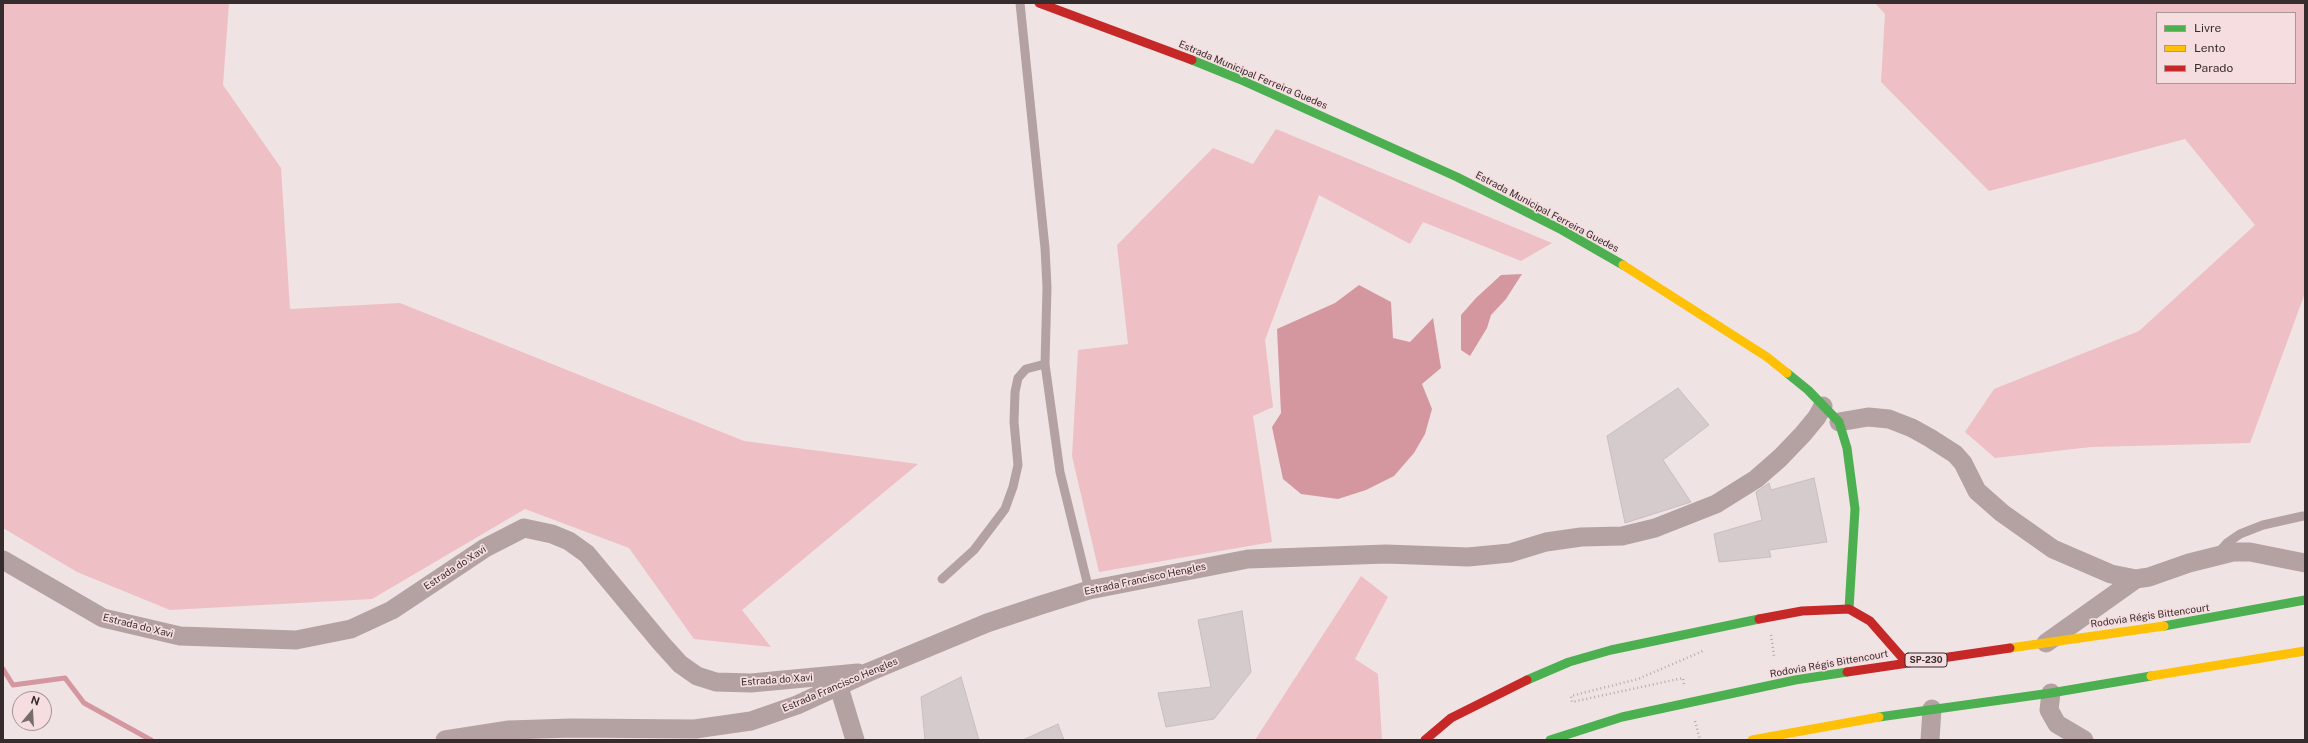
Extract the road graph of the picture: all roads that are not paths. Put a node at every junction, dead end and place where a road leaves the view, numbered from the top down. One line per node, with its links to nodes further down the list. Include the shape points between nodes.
1 (1020, 3): 3 (lane, via 1045,248)
2 (1039, 3): 4 (main road, Estrada Municipal Ferreira Guedes, via 1245,82 1457,177 1562,230 1625,266 1767,357 1808,390)
3 (1045, 364): 10 (lane, via 1026,370 1018,378 1014,422 1018,465 1005,509 974,550); 12 (lane, via 1060,472)
4 (1823, 406): 5 (main road, Estrada Municipal Ferreira Guedes); 12 (street, Estrada Francisco Hengles, via 1803,434 1756,479 1716,504 1655,528 1622,536 1581,537 1546,542 1510,553 1468,557 1386,554 1248,559)
5 (1839, 422): 11 (street, via 1868,417 1889,419 1912,428 1955,454 1963,463 1977,491 1986,500 2053,549 2111,574); 14 (main road, Estrada Municipal Ferreira Guedes, via 1847,448 1855,509)
6 (2303, 516): 7 (lane, via 2263,525 2240,534 2227,543)
7 (2216, 556): 9 (street, via 2250,552); 11 (street)
8 (3, 560): 18 (street, Estrada do Xavi, via 103,618 180,636 296,640 351,629 392,610 485,548 524,528 563,539 588,554 661,643 680,664 697,676 716,682 751,684)
9 (2305, 563)
10 (942, 578)
11 (2136, 579): 15 (street)
12 (1089, 590): 18 (street, Estrada Francisco Hengles, via 987,623)
13 (2305, 600): 15 (main road, Rodovia Régis Bittencourt / SP-230, via 2210,619)
14 (1849, 609): 17 (main road, via 1870,621); 25 (main road, via 1802,611 1756,619 1611,650 1568,662 1451,718)
15 (2046, 642): 17 (main road, Rodovia Régis Bittencourt / SP-230)
16 (2305, 651): 20 (main road)
17 (1906, 662): 26 (main road, Rodovia Régis Bittencourt / SP-230, via 1717,696 1622,717)
18 (869, 672): 19 (street, Estrada Francisco Hengles)
19 (839, 687): 23 (street, Estrada Francisco Hengles, via 751,721 695,730 509,730); 24 (street)
20 (2051, 693): 21 (main road); 29 (street, via 2049,710 2057,724)
21 (1932, 709): 22 (main road); 28 (street)
22 (1799, 735): 27 (main road)
23 (445, 740)
24 (855, 740)
25 (1424, 740)
26 (1550, 740)
27 (1752, 740)
28 (1930, 740)
29 (2084, 740)

